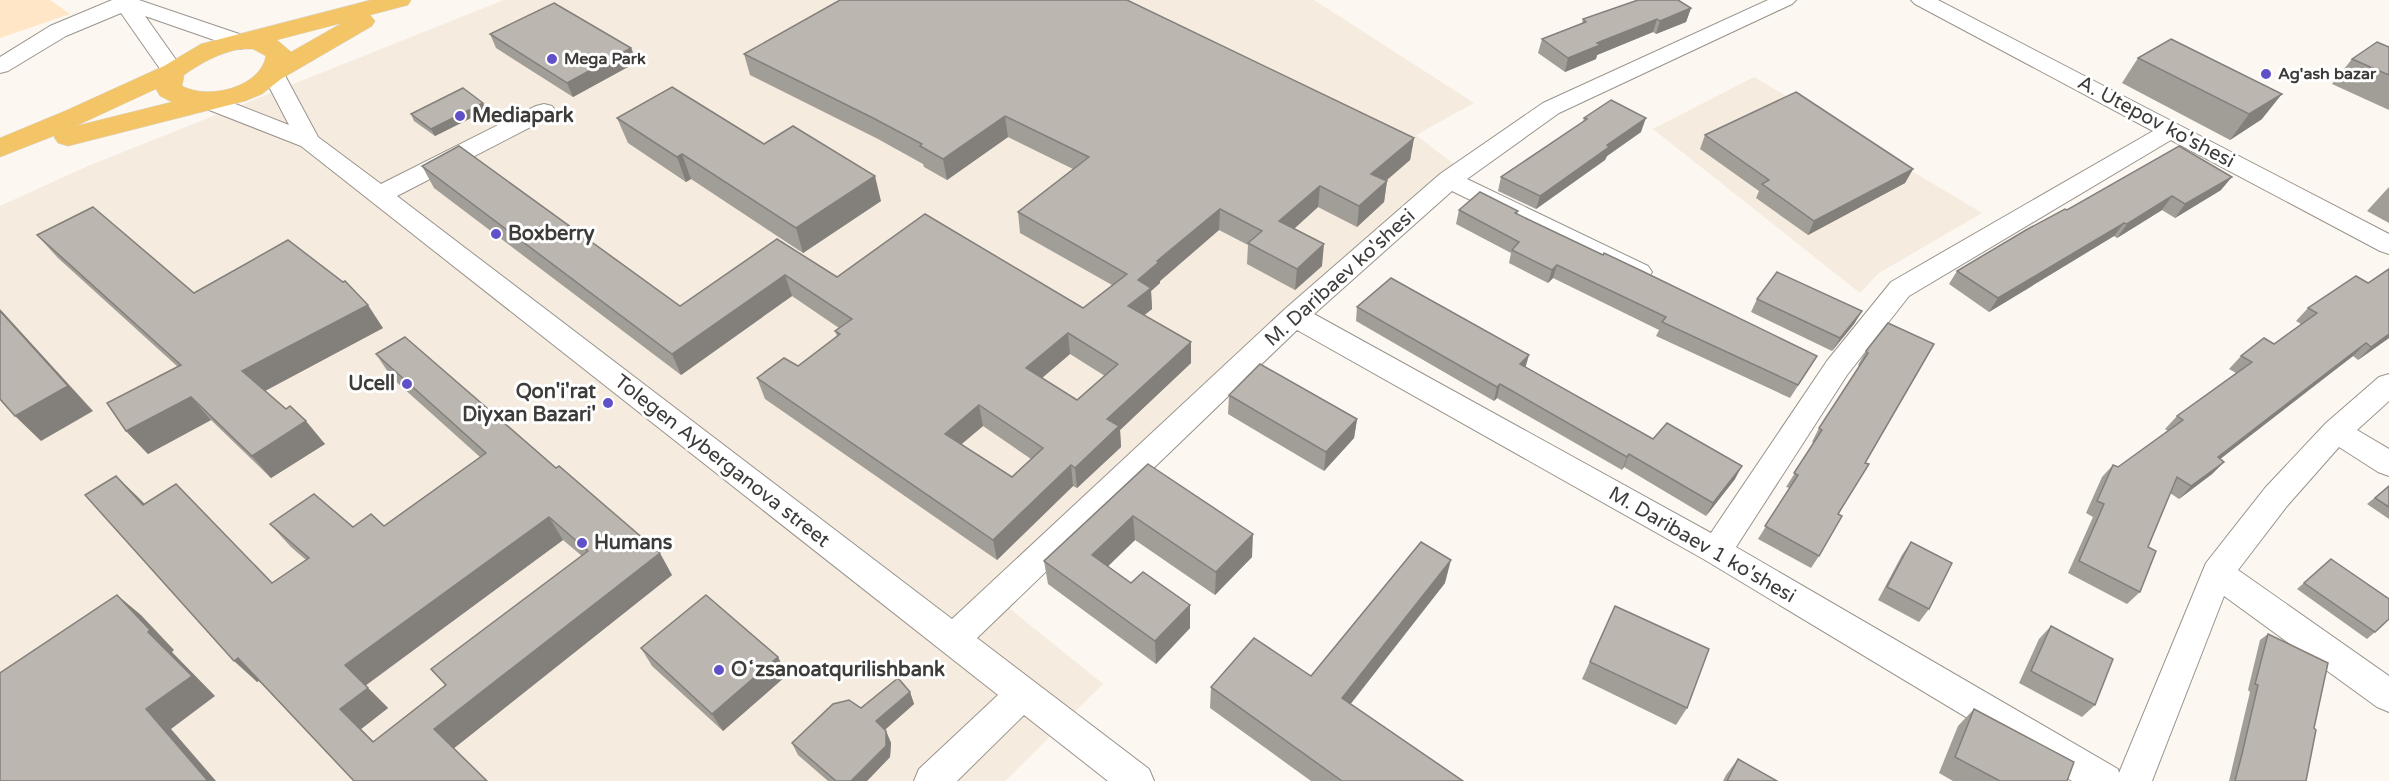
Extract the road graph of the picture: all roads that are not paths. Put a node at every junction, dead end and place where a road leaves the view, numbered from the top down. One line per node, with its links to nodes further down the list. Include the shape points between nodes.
1 (400, 0): 5 (main road); 8 (main road)
2 (1785, 0): 15 (street, M. Daribaev ko'shesi, via 1551,108)
3 (1922, 0): 11 (street, A. Utepov ko'shesi)
4 (125, 1): 5 (street); 6 (street, via 58,31); 7 (street)
5 (240, 42): 7 (main road, via 201,52); 8 (main road, via 272,45 279,52 280,62)
6 (0, 66)
7 (173, 71): 9 (main road, via 169,90 177,97); 13 (main road)
8 (273, 73): 9 (main road, via 245,91); 12 (street, Tolegen Ayberganova street)
9 (207, 101): 12 (street, Tolegen Ayberganova street); 14 (main road)
10 (544, 111): 16 (street)
11 (2171, 130): 17 (street, A. Utepov ko'shesi); 23 (street, via 1900,289 1826,363)
12 (309, 141): 16 (street, Tolegen Ayberganova street)
13 (0, 148)
14 (0, 158)
15 (1449, 180): 18 (street); 19 (street, M. Daribaev ko'shesi)
16 (380, 195): 25 (street, Tolegen Ayberganova street)
17 (2389, 245)
18 (1664, 285)
19 (1295, 316): 23 (street, M. Daribaev 1 ko'shesi); 25 (street, M. Daribaev ko'shesi)
20 (2389, 385): 21 (street)
21 (2336, 431): 22 (street); 24 (street, via 2276,497)
22 (2389, 464)
23 (1716, 551): 30 (street, M. Daribaev 1 ko'shesi)
24 (2217, 573): 27 (street); 31 (street)
25 (953, 639): 26 (street, Tolegen Ayberganova street)
26 (1023, 694): 28 (street); 29 (street, Tolegen Ayberganova street)
27 (2389, 696)
28 (932, 781)
29 (1136, 781)
30 (2104, 781)
31 (2134, 781)

